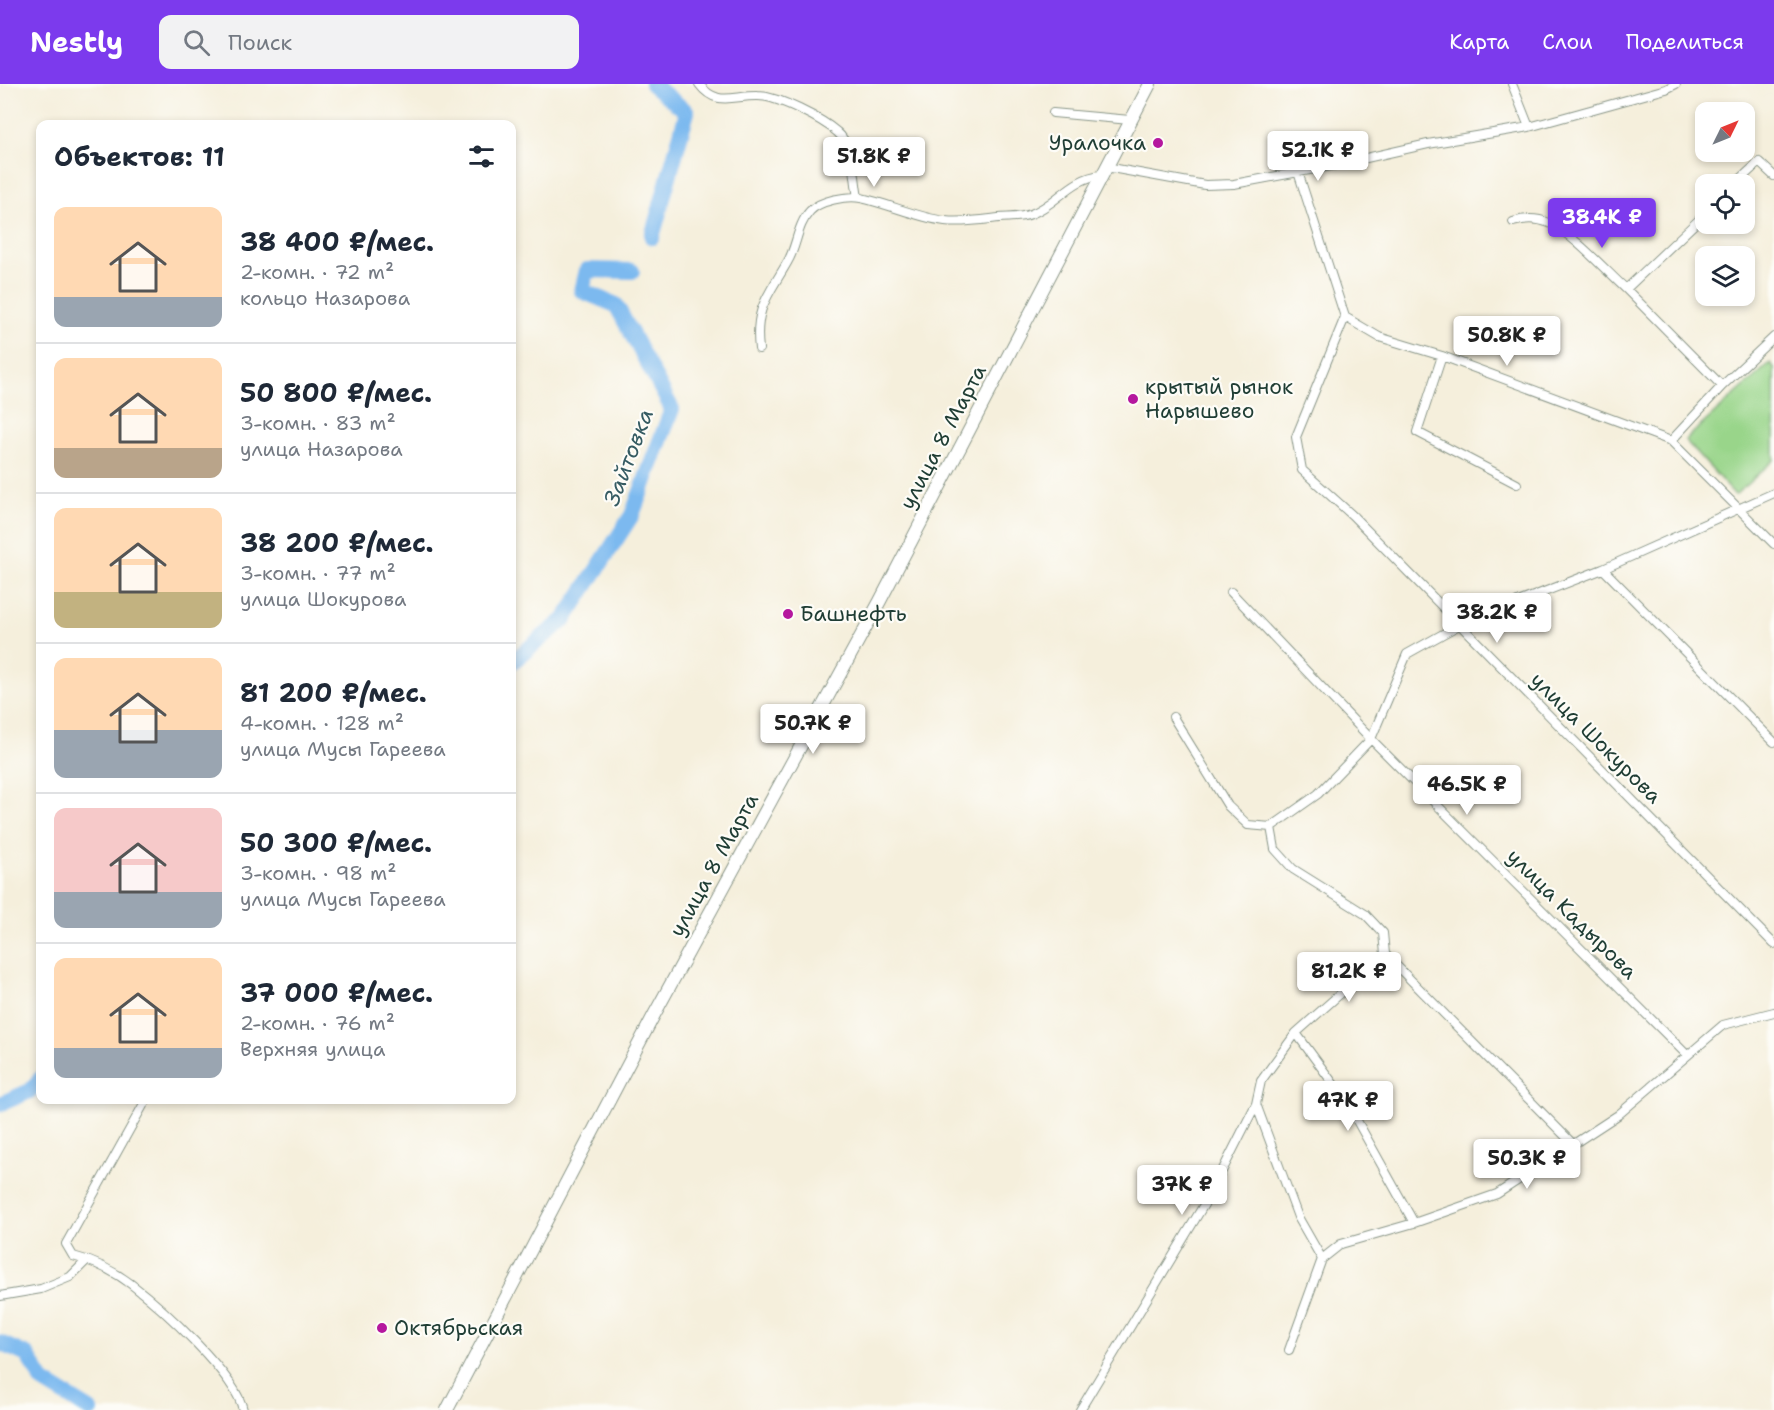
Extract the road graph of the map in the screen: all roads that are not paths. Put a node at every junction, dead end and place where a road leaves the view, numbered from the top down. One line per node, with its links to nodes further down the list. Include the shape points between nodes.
1 (699, 84): 12 (street, via 707,94 719,98 778,99 829,126 840,134 850,152)
2 (1149, 84): 6 (main road, улица 8 Марта)
3 (1512, 84): 7 (street)
4 (1676, 84): 7 (street)
5 (1053, 113): 6 (street)
6 (1130, 120): 8 (main road, улица 8 Марта)
7 (1529, 127): 9 (street)
8 (1104, 171): 9 (street, via 1205,185 1234,184); 12 (street, via 1080,180 1030,215 983,220 945,221); 47 (main road, улица 8 Марта, via 886,590 654,1016)
9 (1298, 172): 16 (street)
10 (1746, 174): 11 (street, via 1759,162)
11 (1774, 176)
12 (858, 197): 18 (street, via 822,202 806,216 789,260 761,307)
13 (1513, 222): 15 (street, via 1524,218 1560,228)
14 (1695, 223): 15 (street)
15 (1626, 289): 20 (street)
16 (1345, 317): 19 (street, via 1379,337); 28 (street, улица Шокурова, via 1296,437 1302,470)
17 (1774, 337): 20 (street)
18 (759, 349)
19 (1442, 356): 21 (street); 22 (street, via 1417,432)
20 (1722, 386): 21 (street)
21 (1671, 441): 24 (street)
22 (1517, 484)
23 (1774, 493): 24 (street)
24 (1738, 508): 25 (street); 26 (street)
25 (1774, 544)
26 (1603, 569): 28 (street); 31 (street)
27 (1231, 592): 30 (street, улица Кадырова)
28 (1459, 625): 30 (street, via 1407,654); 33 (street, улица Шокурова)
29 (1173, 717): 32 (street, via 1228,806 1248,825)
30 (1371, 739): 32 (street, via 1318,794); 37 (street, улица Кадырова)
31 (1774, 742)
32 (1271, 827): 34 (street, via 1275,849 1293,869 1365,914 1383,933)
33 (1774, 944)
34 (1385, 954): 36 (street); 40 (street)
35 (1774, 1012): 37 (street, via 1723,1025)
36 (1296, 1033): 39 (street, via 1261,1081); 41 (street, via 1346,1101)
37 (1687, 1054): 40 (street, via 1618,1115)
38 (144, 1104): 43 (street, via 66,1244 73,1256)
39 (1256, 1104): 42 (street, via 1298,1217); 48 (street, via 1211,1193)
40 (1573, 1144): 41 (street, via 1497,1194)
41 (1414, 1223): 42 (street, via 1341,1244)
42 (1322, 1259): 45 (street)
43 (87, 1260): 44 (street, via 70,1277 41,1289); 46 (street, via 129,1283 166,1314 229,1379)
44 (0, 1296)
45 (1288, 1350)
46 (243, 1410)
47 (447, 1410)
48 (1080, 1410)

